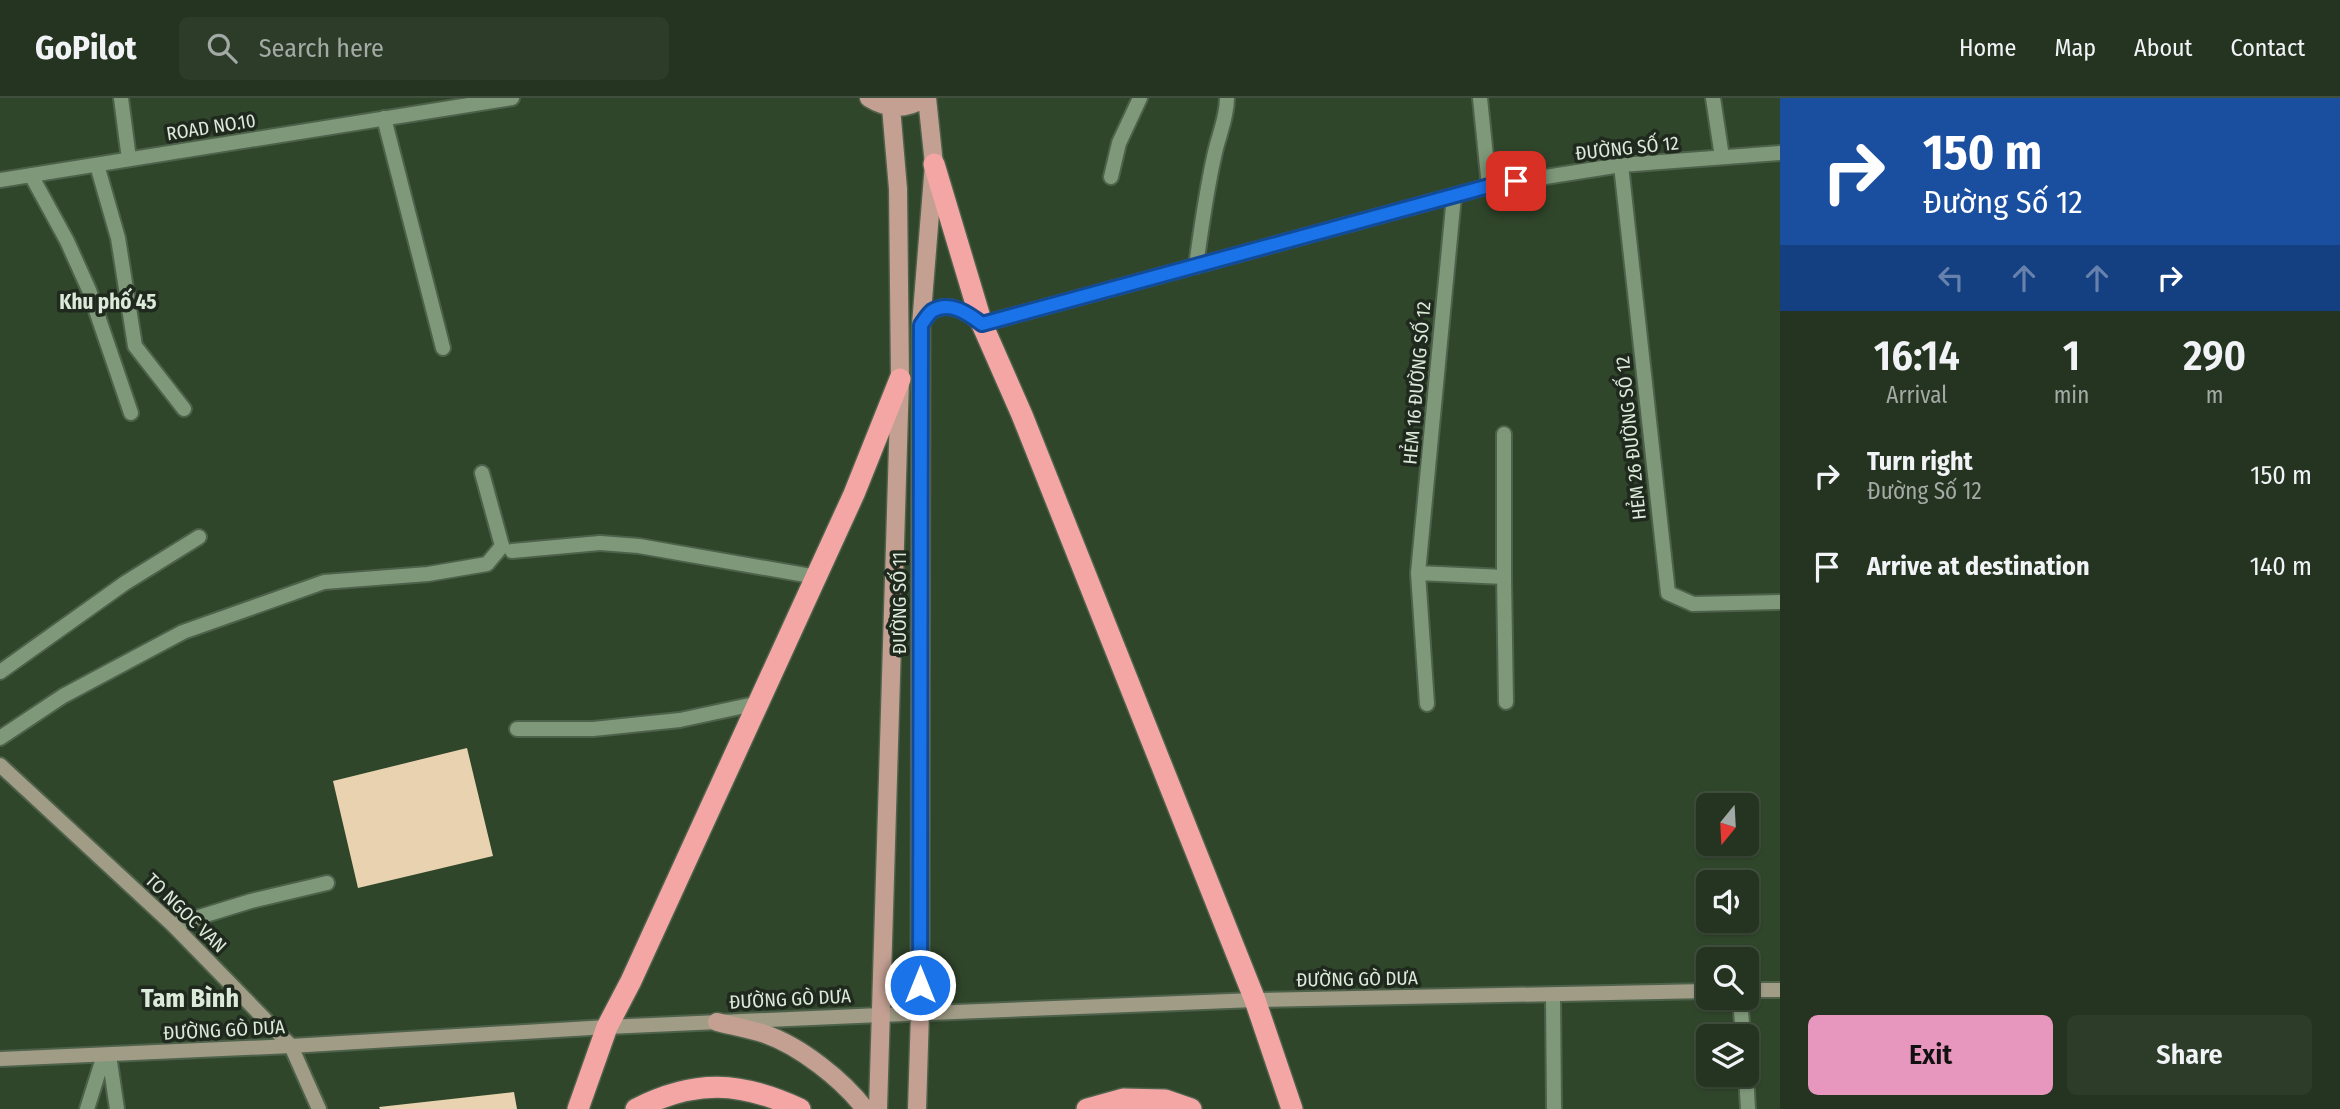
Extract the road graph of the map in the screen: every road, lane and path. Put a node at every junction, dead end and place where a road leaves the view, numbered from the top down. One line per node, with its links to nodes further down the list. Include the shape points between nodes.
1 (121, 98): 14 (street)
2 (512, 98): 9 (street, ROAD NO.10)
3 (869, 98): 10 (main road)
4 (926, 98): 10 (main road, via 910,106); 16 (main road, ĐƯỜNG SỐ 11)
5 (1140, 98): 19 (street, via 1119,143)
6 (1227, 98): 23 (street)
7 (1480, 98): 21 (street)
8 (1713, 98): 13 (street)
9 (459, 102): 11 (street, ROAD NO.10)
10 (891, 107): 27 (main road, ĐƯỜNG SỐ 11, via 898,189)
11 (384, 118): 14 (street, ROAD NO.10); 26 (street)
12 (1780, 153): 13 (street, ĐƯỜNG SỐ 12)
13 (1722, 157): 17 (street, ĐƯỜNG SỐ 12)
14 (129, 159): 15 (street, ROAD NO.10)
15 (97, 164): 18 (street, ROAD NO.10); 28 (street, via 118,237 135,346)
16 (934, 164): 24 (highway); 25 (main road, ĐƯỜNG SỐ 11)
17 (1621, 165): 21 (street, ĐƯỜNG SỐ 12); 37 (street, HẺM 26 ĐƯỜNG SỐ 12, via 1668,593 1693,604)
18 (31, 175): 20 (street, ROAD NO.10); 29 (street, via 89,290)
19 (1111, 177)
20 (0, 180)
21 (1489, 186): 22 (street, ĐƯỜNG SỐ 12)
22 (1454, 196): 23 (street, ĐƯỜNG SỐ 12); 34 (street, HẺM 16 ĐƯỜNG SỐ 12)
23 (1196, 266): 24 (street, ĐƯỜNG SỐ 12)
24 (982, 324): 25 (street, via 964,311 945,307 932,312); 51 (highway)
25 (921, 325): 52 (main road, ĐƯỜNG SỐ 11)
26 (443, 348)
27 (900, 379): 35 (highway); 53 (main road, ĐƯỜNG SỐ 11)
28 (184, 409)
29 (131, 413)
30 (1504, 434): 36 (street)
31 (482, 473): 33 (street)
32 (199, 537): 38 (street)
33 (507, 549): 35 (street, via 600,543 639,546); 43 (street, via 487,564 324,582 183,632 63,696)
34 (1419, 573): 36 (street); 41 (street, HẺM 16 ĐƯỜNG SỐ 12)
35 (817, 577): 40 (highway)
36 (1504, 577): 39 (street)
37 (1780, 602)
38 (0, 672)
39 (1506, 702)
40 (759, 703): 42 (street, via 680,720 605,728); 55 (highway)
41 (1427, 704)
42 (517, 729)
43 (0, 738)
44 (0, 765): 46 (street, TO NGOC VAN)
45 (327, 883): 46 (street)
46 (173, 925): 56 (street, TO NGOC VAN)
47 (1759, 990): 48 (street)
48 (1780, 990)
49 (1696, 992): 50 (street, ĐƯỜNG GÒ DƯA)
50 (1553, 996): 51 (street, ĐƯỜNG GÒ DƯA); 72 (street)
51 (1255, 1000): 52 (street, ĐƯỜNG GÒ DƯA); 71 (highway)
52 (920, 1013): 53 (street, ĐƯỜNG GÒ DƯA); 68 (main road, ĐƯỜNG SỐ 11)
53 (880, 1014): 54 (street, ĐƯỜNG GÒ DƯA); 67 (main road, ĐƯỜNG SỐ 11)
54 (717, 1022): 55 (street, ĐƯỜNG GÒ DƯA); 66 (main road, via 767,1035 806,1057)
55 (607, 1027): 56 (street, ĐƯỜNG GÒ DƯA); 63 (highway)
56 (291, 1046): 57 (street, ĐƯỜNG GÒ DƯA); 62 (street, TO NGOC VAN)
57 (107, 1055): 58 (street, ĐƯỜNG GÒ DƯA); 60 (street); 61 (street)
58 (0, 1059)
59 (1746, 1087): 73 (street)
60 (87, 1109)
61 (117, 1109)
62 (319, 1109)
63 (578, 1109)
64 (636, 1109): 65 (highway, via 695,1087 730,1086)
65 (800, 1109)
66 (866, 1109)
67 (878, 1109)
68 (917, 1109)
69 (1087, 1109): 70 (highway, via 1123,1099 1165,1100)
70 (1191, 1109)
71 (1292, 1109)
72 (1554, 1109)
73 (1748, 1109)

